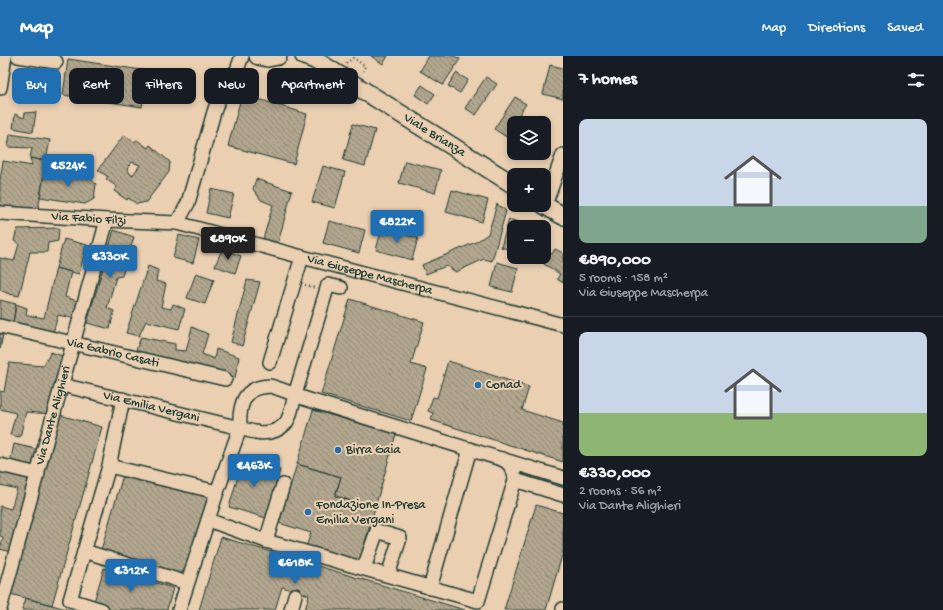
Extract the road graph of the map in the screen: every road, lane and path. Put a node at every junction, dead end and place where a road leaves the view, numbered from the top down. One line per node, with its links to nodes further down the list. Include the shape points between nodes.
1 (5, 56): 10 (street)
2 (18, 56): 7 (street)
3 (242, 56): 8 (street)
4 (278, 56): 5 (main road)
5 (260, 57): 9 (street)
6 (310, 57): 13 (main road, Viale Brianza)
7 (56, 62)
8 (238, 68)
9 (239, 68)
10 (0, 88)
11 (217, 104): 19 (street, via 188,203)
12 (563, 155): 14 (street)
13 (507, 182)
14 (551, 187)
15 (551, 209): 17 (main road)
16 (0, 213): 18 (street, Via Fabio Filzi)
17 (563, 216)
18 (107, 220): 19 (street, Via Fabio Filzi); 26 (street, Via Dante Alighieri)
19 (177, 223): 20 (street, Via Giuseppe Mascherpa)
20 (302, 258): 21 (street); 24 (street, Via Giuseppe Mascherpa)
21 (295, 282): 23 (path); 27 (street)
22 (341, 288): 23 (street, via 328,285)
23 (326, 291): 30 (street, Via Emilia Vergani)
24 (563, 325)
25 (0, 326): 26 (street, Via Gabrio Casati)
26 (73, 343): 28 (street, Via Gabrio Casati); 29 (street, Via Dante Alighieri)
27 (270, 362)
28 (225, 379)
29 (62, 385): 31 (street, Via Emilia Vergani); 37 (street, Via Dante Alighieri)
30 (295, 396): 32 (street, Via Emilia Vergani, via 286,423 273,431 252,432); 32 (street, via 268,386 256,388 245,396 241,406); 33 (street)
31 (123, 399): 32 (street, Via Emilia Vergani); 36 (street)
32 (240, 428): 41 (street)
33 (470, 449): 34 (street); 49 (street)
34 (503, 459): 38 (street); 39 (street, via 513,468)
35 (0, 465): 37 (street)
36 (109, 466): 41 (street); 45 (street)
37 (38, 474): 51 (street, Via Dante Alighieri)
38 (563, 478)
39 (515, 480): 42 (street); 49 (street, via 478,601)
40 (283, 485): 44 (street)
41 (217, 492): 43 (street)
42 (563, 495)
43 (208, 520): 44 (street); 48 (street)
44 (266, 541): 46 (street)
45 (84, 551): 48 (street); 52 (street, via 70,600)
46 (364, 568): 47 (street); 47 (street, via 376,531 400,538)
47 (388, 575): 49 (street)
48 (187, 583): 53 (street)
49 (430, 588)
50 (296, 595): 54 (street)
51 (0, 609)
52 (102, 610)
53 (179, 610)
54 (291, 610)

